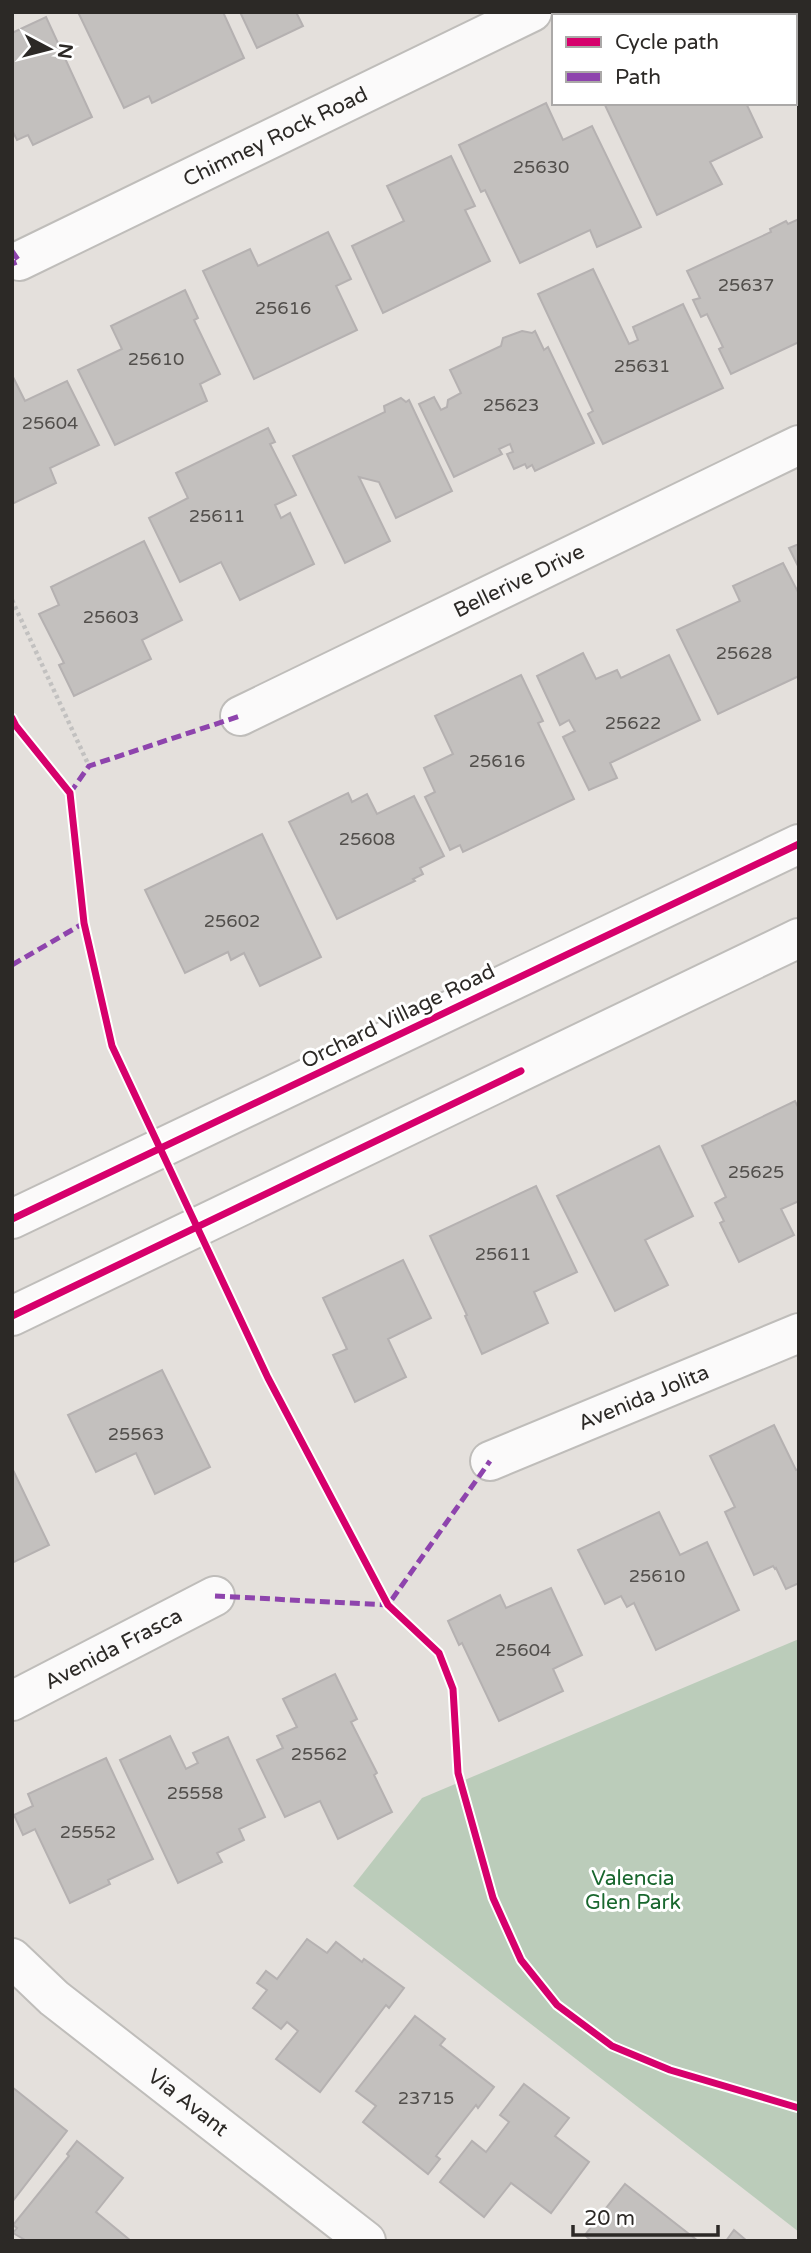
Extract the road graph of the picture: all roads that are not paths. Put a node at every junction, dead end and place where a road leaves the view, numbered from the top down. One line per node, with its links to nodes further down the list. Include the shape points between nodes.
1 (532, 12): 2 (street, Chimney Rock Road)
2 (19, 261)
3 (799, 445): 4 (street, Bellerive Drive)
4 (240, 716)
5 (799, 844): 7 (street, Orchard Village Road)
6 (799, 938): 8 (street)
7 (12, 1219)
8 (12, 1316)
9 (799, 1333): 10 (street, Avenida Jolita)
10 (490, 1461)
11 (215, 1596): 12 (street, Avenida Frasca)
12 (12, 1700)
13 (12, 1958): 14 (street, Via Avant, via 54,1998)
14 (366, 2241)

